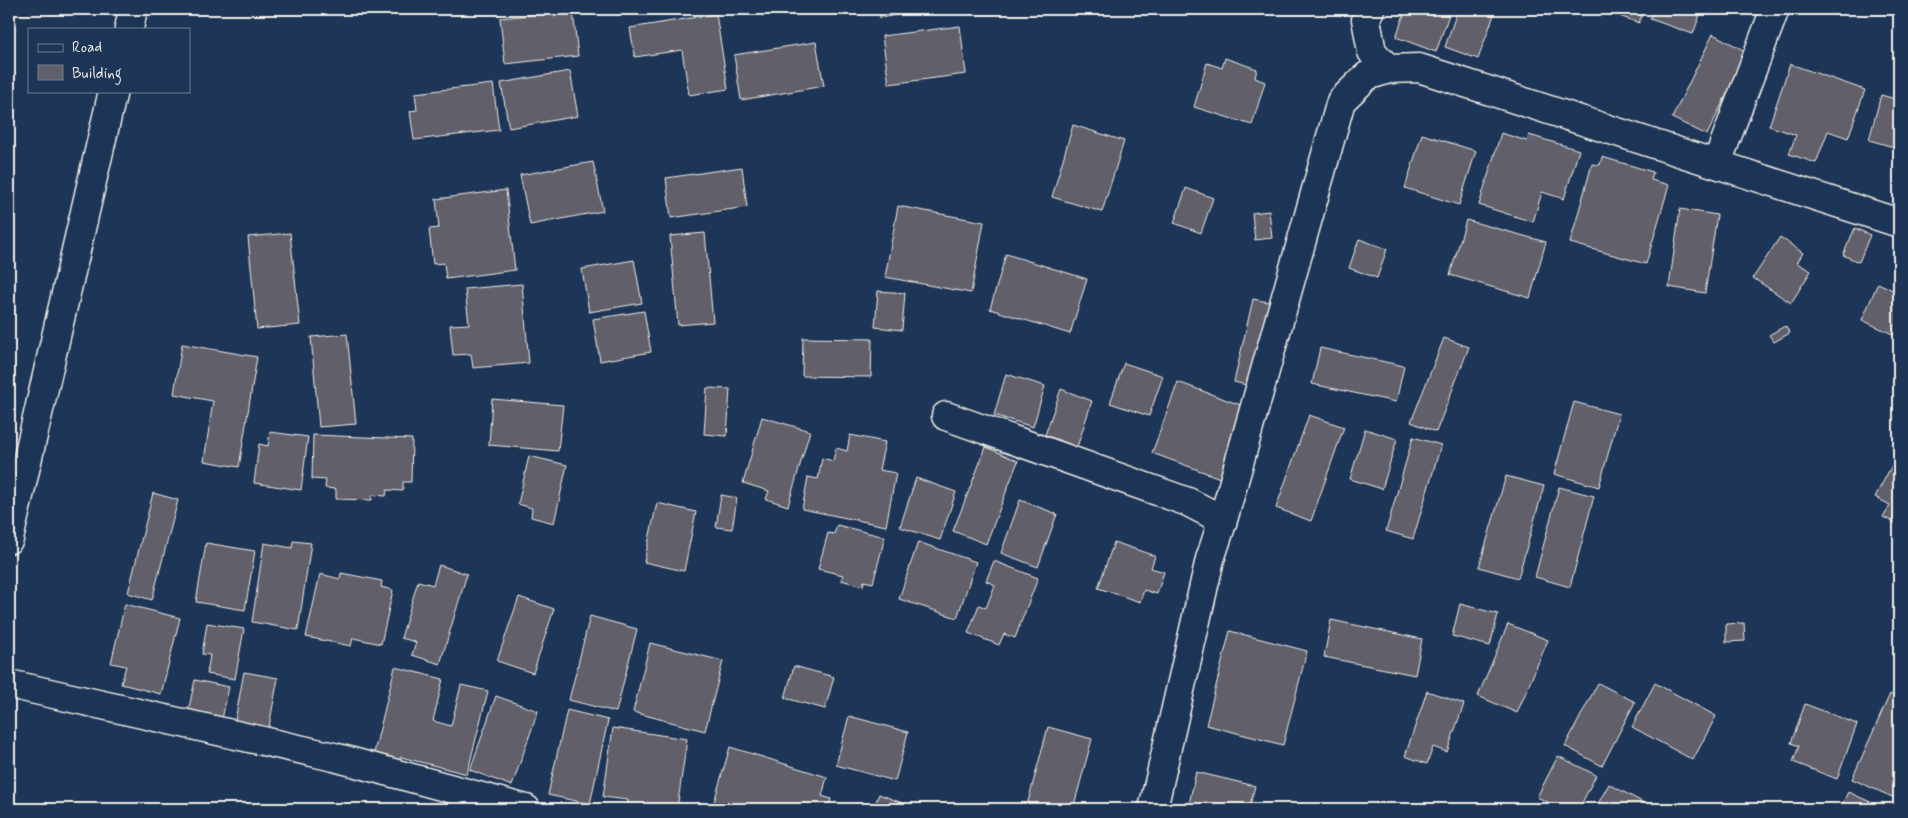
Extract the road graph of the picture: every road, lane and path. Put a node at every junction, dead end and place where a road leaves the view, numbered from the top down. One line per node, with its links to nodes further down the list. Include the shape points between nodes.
1 (133, 9): 4 (street)
2 (1370, 9): 5 (street, via 1366,19 1372,52)
3 (1775, 9): 7 (street)
4 (128, 28)
5 (1389, 68): 7 (street, via 1419,68); 10 (street, via 1367,76 1341,101)
6 (113, 92): 11 (street)
7 (1717, 163): 8 (street)
8 (1899, 223)
9 (946, 416): 10 (street, via 1188,502)
10 (1223, 520): 14 (street, via 1210,559)
11 (9, 539)
12 (9, 684): 13 (street, via 334,757)
13 (526, 809)
14 (1153, 809)

